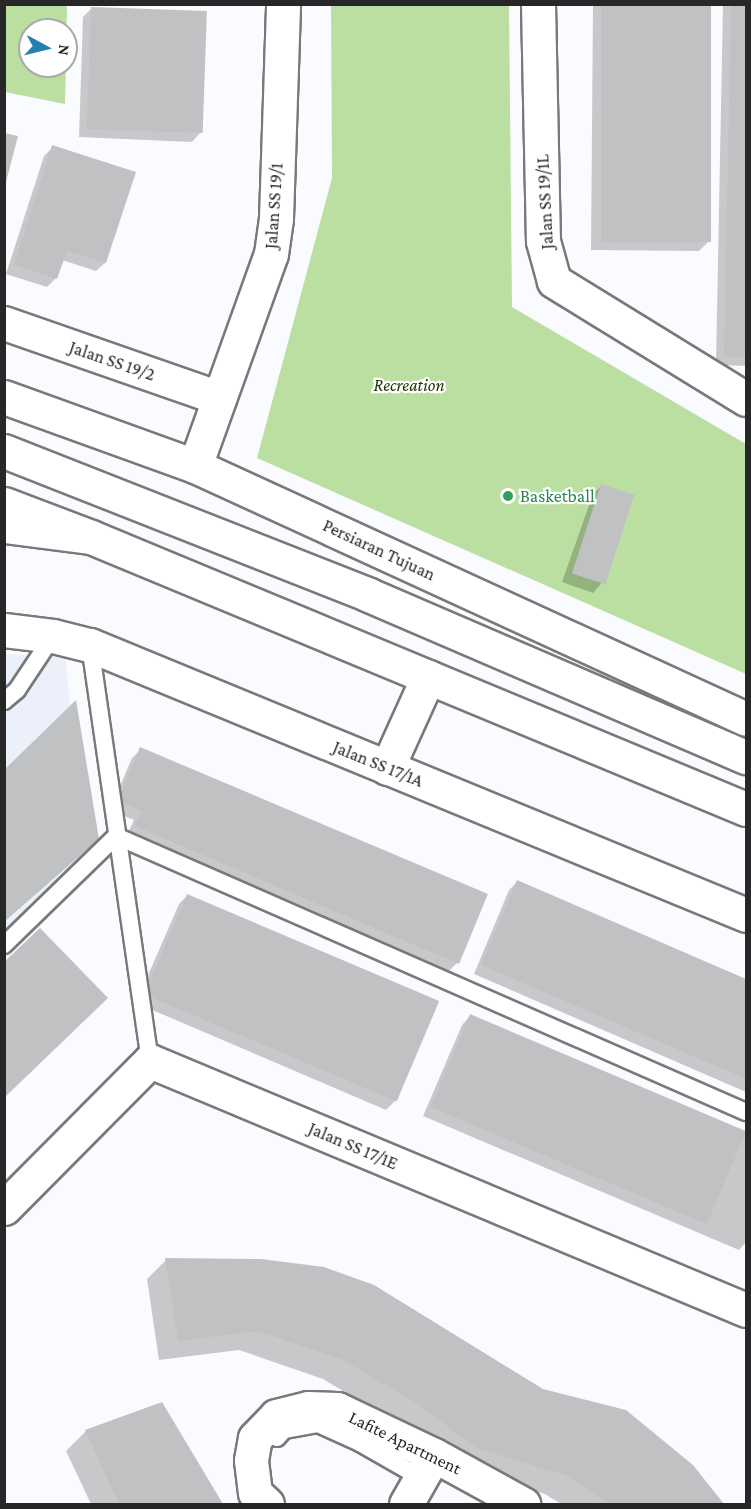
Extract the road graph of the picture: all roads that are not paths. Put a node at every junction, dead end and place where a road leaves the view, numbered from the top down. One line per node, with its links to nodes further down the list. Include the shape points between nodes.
1 (283, 4): 5 (main road, Jalan SS 19/1, via 272,255)
2 (538, 4): 6 (main road, Jalan SS 19/1L, via 543,242 554,281)
3 (4, 324): 5 (main road, Jalan SS 19/2)
4 (4, 397): 8 (main road, Persiaran Tujuan)
5 (219, 398): 8 (main road, Jalan SS 19/1)
6 (747, 399)
7 (4, 451): 18 (main road, via 369,595)
8 (195, 466): 17 (main road, Persiaran Tujuan)
9 (4, 504): 11 (main road)
10 (4, 526): 11 (main road)
11 (91, 537): 15 (main road)
12 (4, 630): 13 (main road, Jalan SS 17/1A)
13 (53, 636): 14 (main road, Jalan SS 17/1A); 16 (lane)
14 (90, 645): 19 (main road, Jalan SS 17/1A); 21 (lane)
15 (428, 677): 19 (main road); 20 (main road)
16 (9, 693)
17 (747, 719)
18 (747, 757)
19 (387, 768): 22 (main road, Jalan SS 17/1A)
20 (747, 809)
21 (116, 836): 23 (lane); 24 (lane); 25 (lane)
22 (747, 915)
23 (4, 945)
24 (150, 1061): 26 (main road); 27 (main road, Jalan SS 17/1E)
25 (747, 1112)
26 (4, 1208)
27 (744, 1301)
28 (420, 1479): 29 (main road, Lafite Apartment, via 337,1409 308,1408 276,1416 255,1438 251,1460); 30 (main road, Lafite Apartment)
29 (261, 1499)
30 (523, 1504)

